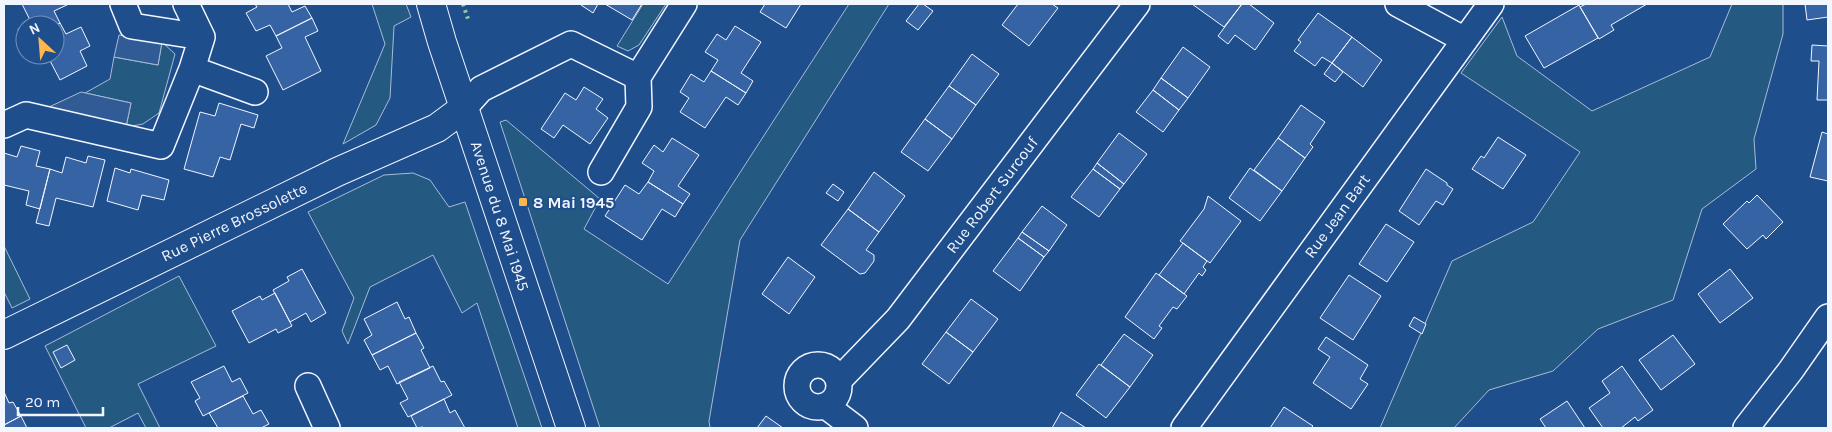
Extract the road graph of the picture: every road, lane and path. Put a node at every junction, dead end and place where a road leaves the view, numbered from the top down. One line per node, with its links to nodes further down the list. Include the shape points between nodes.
1 (123, 4): 8 (street, via 132,26)
2 (186, 4): 8 (street)
3 (431, 4): 13 (street, Avenue du 8 Mai 1945)
4 (684, 4): 11 (street)
5 (1137, 4): 18 (street, Rue Robert Surcouf, via 898,319 843,376)
6 (1398, 4): 9 (street)
7 (1490, 4): 9 (street, Rue Jean Bart)
8 (202, 37): 10 (street)
9 (1464, 40): 24 (street, Rue Jean Bart)
10 (192, 69): 12 (street); 14 (street, via 161,146 26,114)
11 (638, 77): 13 (street, via 571,44 481,89); 15 (street, via 639,107)
12 (255, 92)
13 (464, 108): 17 (street, Rue Pierre Brossolette, via 436,128 337,172); 22 (street, Avenue du 8 Mai 1945)
14 (4, 125)
15 (601, 172)
16 (1828, 317): 25 (street)
17 (4, 335)
18 (838, 377): 20 (street, via 840,384 836,397); 20 (street, via 821,365 807,368 798,378 797,393 805,404)
19 (308, 386): 21 (street)
20 (826, 406): 23 (street)
21 (327, 428)
22 (571, 428)
23 (855, 428)
24 (1184, 428)
25 (1746, 428)

